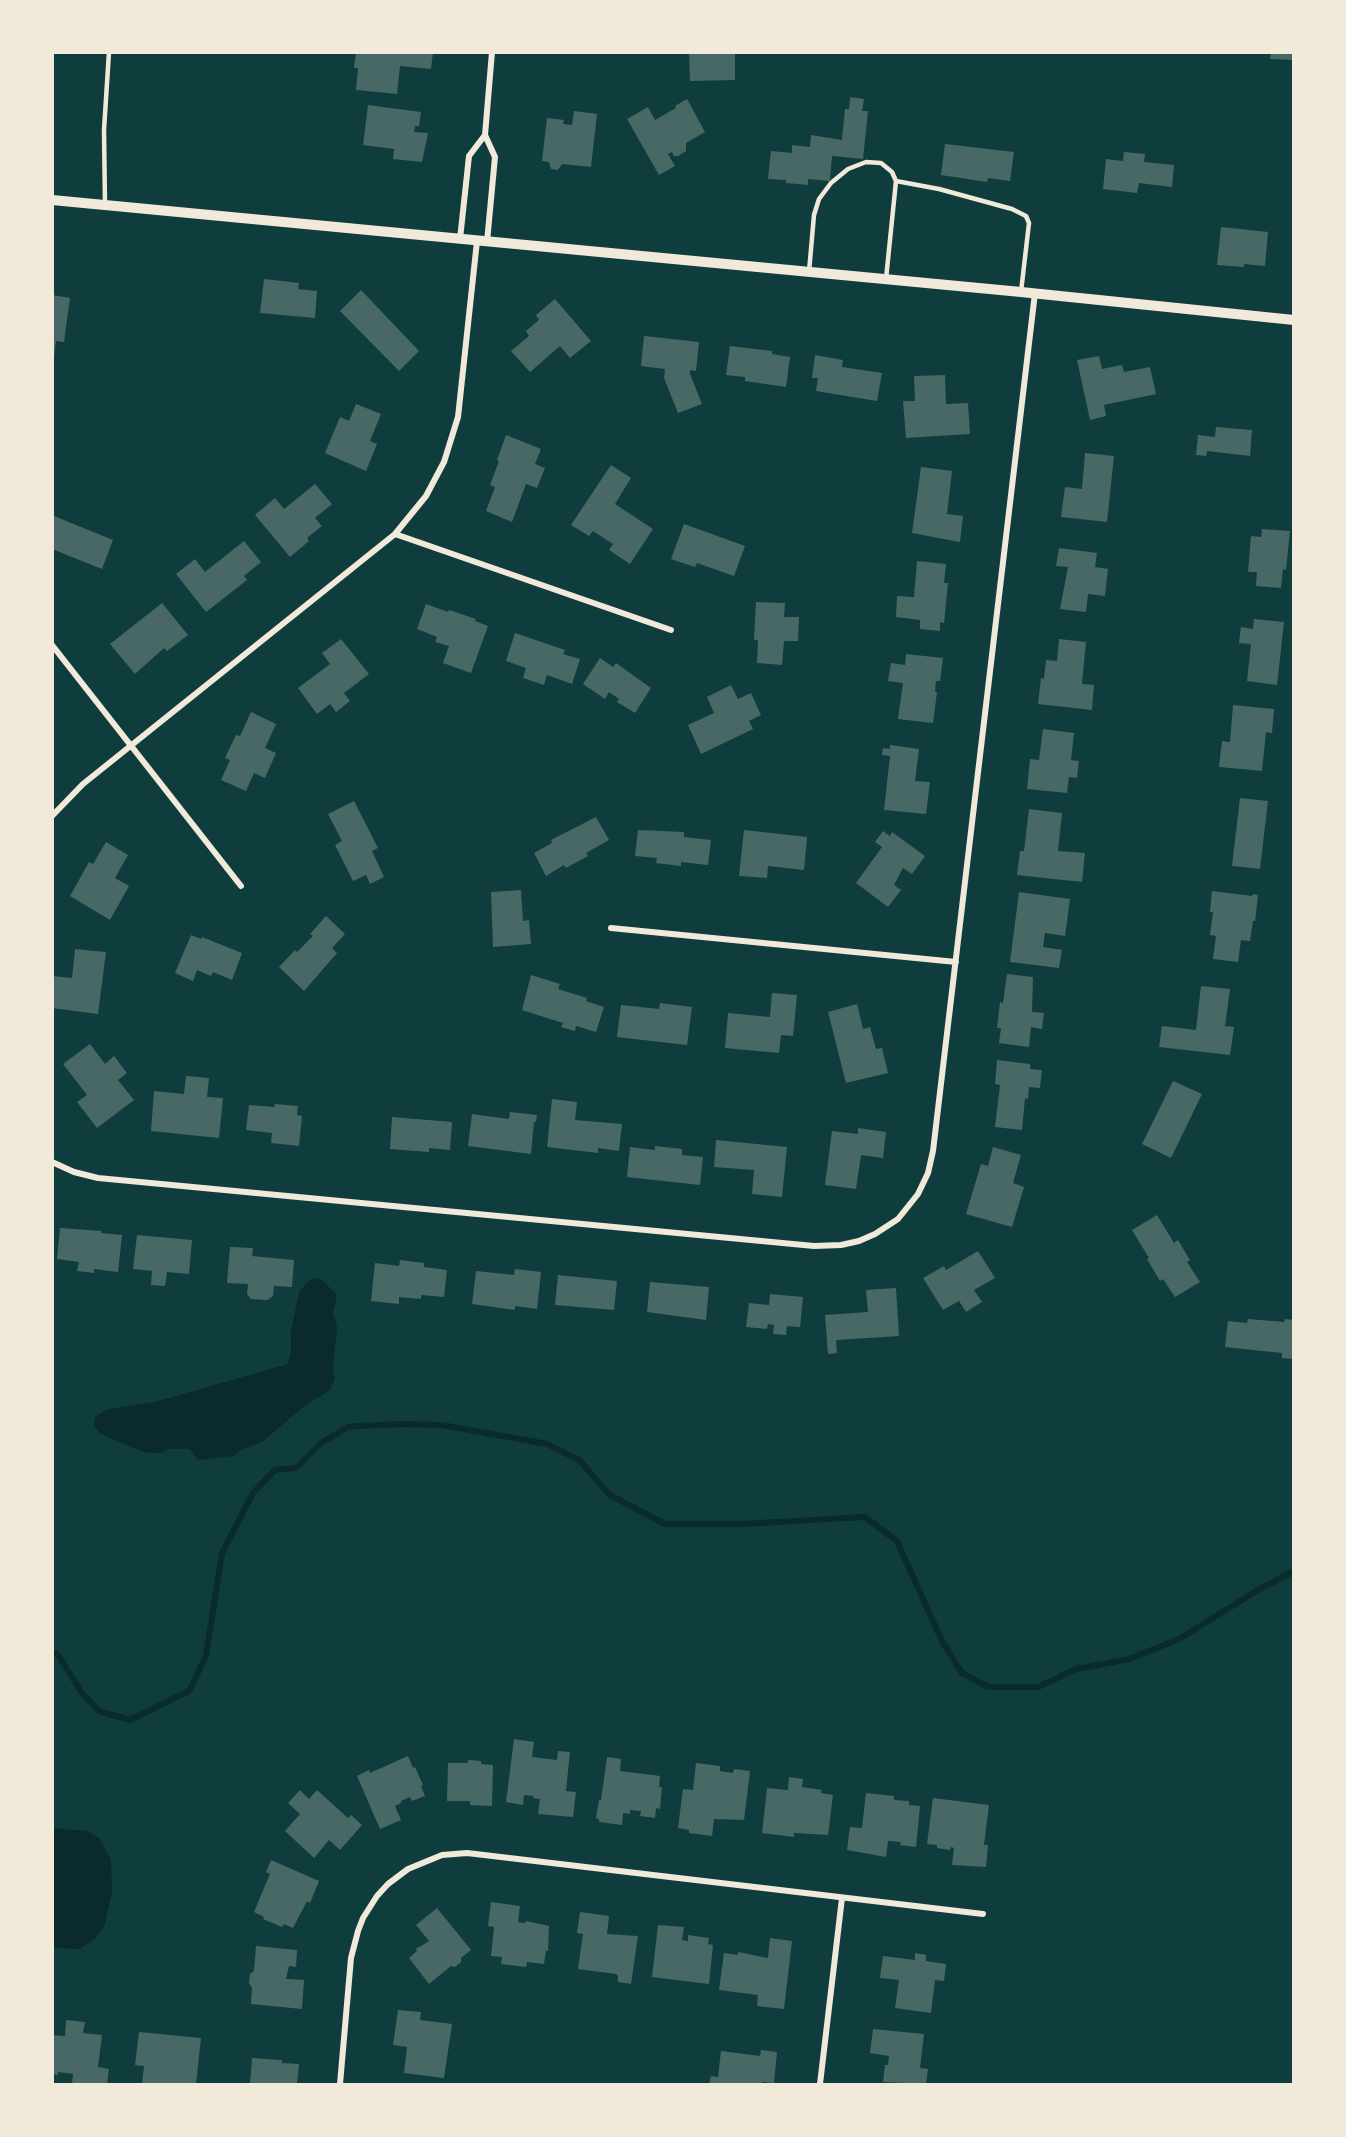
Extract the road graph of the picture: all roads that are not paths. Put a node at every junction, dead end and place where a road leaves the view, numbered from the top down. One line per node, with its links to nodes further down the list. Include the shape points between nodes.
1 (109, 52): 6 (lane)
2 (492, 52): 3 (street)
3 (485, 135): 7 (street, via 469,156); 8 (street, via 495,157)
4 (896, 181): 9 (lane, via 881,163 866,162 848,169 831,183 819,198 814,215); 10 (lane); 11 (lane, via 939,189 1026,216 1029,223)
5 (52, 200): 6 (street)
6 (105, 205): 7 (street)
7 (460, 239): 8 (street)
8 (482, 242): 9 (street); 14 (street, via 453,435 431,488)
9 (809, 272): 10 (street)
10 (886, 279): 11 (street)
11 (1021, 292): 12 (street)
12 (1035, 293): 13 (street); 21 (street)
13 (1293, 320)
14 (395, 534): 15 (street); 17 (street)
15 (670, 630)
16 (52, 645): 17 (street)
17 (132, 746): 18 (street, via 83,784); 19 (street)
18 (52, 816)
19 (241, 886)
20 (611, 928): 21 (street)
21 (956, 962): 22 (street, via 932,1158 925,1180 898,1219 875,1234 841,1245 814,1246 98,1178)
22 (52, 1162)
23 (842, 1898): 24 (street); 25 (street, via 467,1853 431,1858 397,1877 377,1896 363,1918 351,1958); 26 (street)
24 (982, 1914)
25 (340, 2085)
26 (820, 2085)

